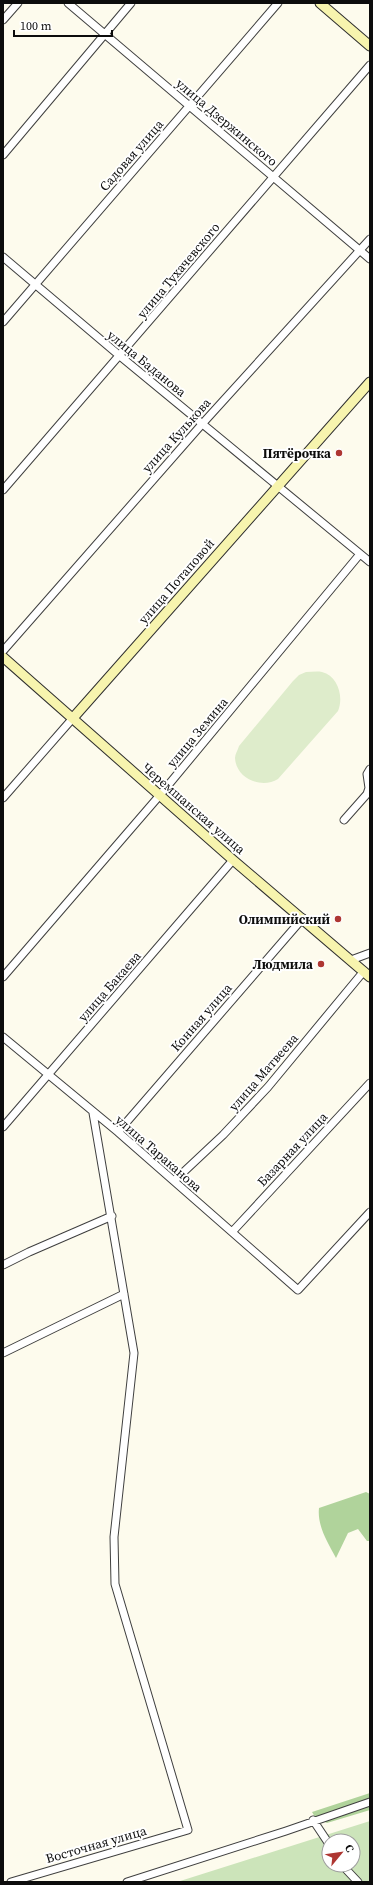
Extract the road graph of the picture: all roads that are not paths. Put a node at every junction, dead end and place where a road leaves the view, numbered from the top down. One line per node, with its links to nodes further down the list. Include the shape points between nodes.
1 (18, 3): 6 (street)
2 (68, 3): 7 (street, улица Дзержинского)
3 (131, 3): 7 (street)
4 (278, 3): 10 (street, Садовая улица)
5 (320, 3): 8 (main road)
6 (3, 20)
7 (105, 34): 10 (street, улица Дзержинского); 11 (street)
8 (370, 46)
9 (370, 66): 12 (street, улица Тухачевского)
10 (189, 106): 12 (street, улица Дзержинского); 17 (street, Садовая улица)
11 (3, 155)
12 (273, 176): 14 (street, улица Дзержинского); 19 (street, улица Тухачевского)
13 (370, 238): 14 (street, улица Кулькова)
14 (360, 250): 16 (street, улица Дзержинского); 21 (street, улица Кулькова)
15 (3, 257): 17 (street, улица Баданова)
16 (370, 259)
17 (35, 283): 18 (street, Садовая улица); 19 (street, улица Баданова)
18 (3, 322)
19 (120, 356): 21 (street, улица Баданова); 23 (street, улица Тухачевского)
20 (370, 382): 22 (main road, улица Потаповой)
21 (202, 423): 22 (street, улица Баданова); 26 (street, улица Кулькова)
22 (277, 486): 24 (street, улица Баданова); 28 (main road, улица Потаповой)
23 (3, 490)
24 (360, 554): 25 (street, улица Баданова); 30 (street, улица Земина)
25 (370, 562)
26 (3, 650)
27 (3, 657): 28 (main road, Черемшанская улица)
28 (74, 718): 30 (main road, Черемшанская улица); 31 (street, улица Потаповой)
29 (370, 769): 32 (street, via 366,774 369,788 367,794)
30 (160, 795): 33 (main road, Черемшанская улица); 38 (street, улица Земина)
31 (3, 798)
32 (344, 820)
33 (233, 860): 34 (main road, Черемшанская улица); 40 (street, улица Бакаева)
34 (303, 918): 36 (main road, Черемшанская улица); 44 (street, Конная улица)
35 (370, 953): 36 (street)
36 (351, 960): 37 (main road, Черемшанская улица)
37 (367, 974): 45 (street, улица Матвеева, via 268,1087 223,1135)
38 (3, 976)
39 (3, 1037): 40 (street, улица Тараканова)
40 (48, 1075): 42 (street, улица Тараканова); 43 (street, улица Бакаева)
41 (370, 1083): 48 (street, Базарная улица)
42 (93, 1113): 44 (street, улица Тараканова); 47 (street)
43 (3, 1127)
44 (118, 1132): 45 (street, улица Тараканова)
45 (174, 1181): 48 (street, улица Тараканова)
46 (370, 1212): 48 (street, улица Тараканова, via 298,1290)
47 (112, 1216): 49 (street); 50 (street)
48 (232, 1232)
49 (3, 1265)
50 (124, 1294): 51 (street); 56 (street, Восточная улица, via 134,1353 114,1537 115,1584 188,1830)
51 (3, 1353)
52 (370, 1802): 53 (street)
53 (314, 1820): 54 (street); 57 (street)
54 (322, 1833)
55 (350, 1873): 58 (street)
56 (11, 1882)
57 (127, 1882)
58 (358, 1882)

